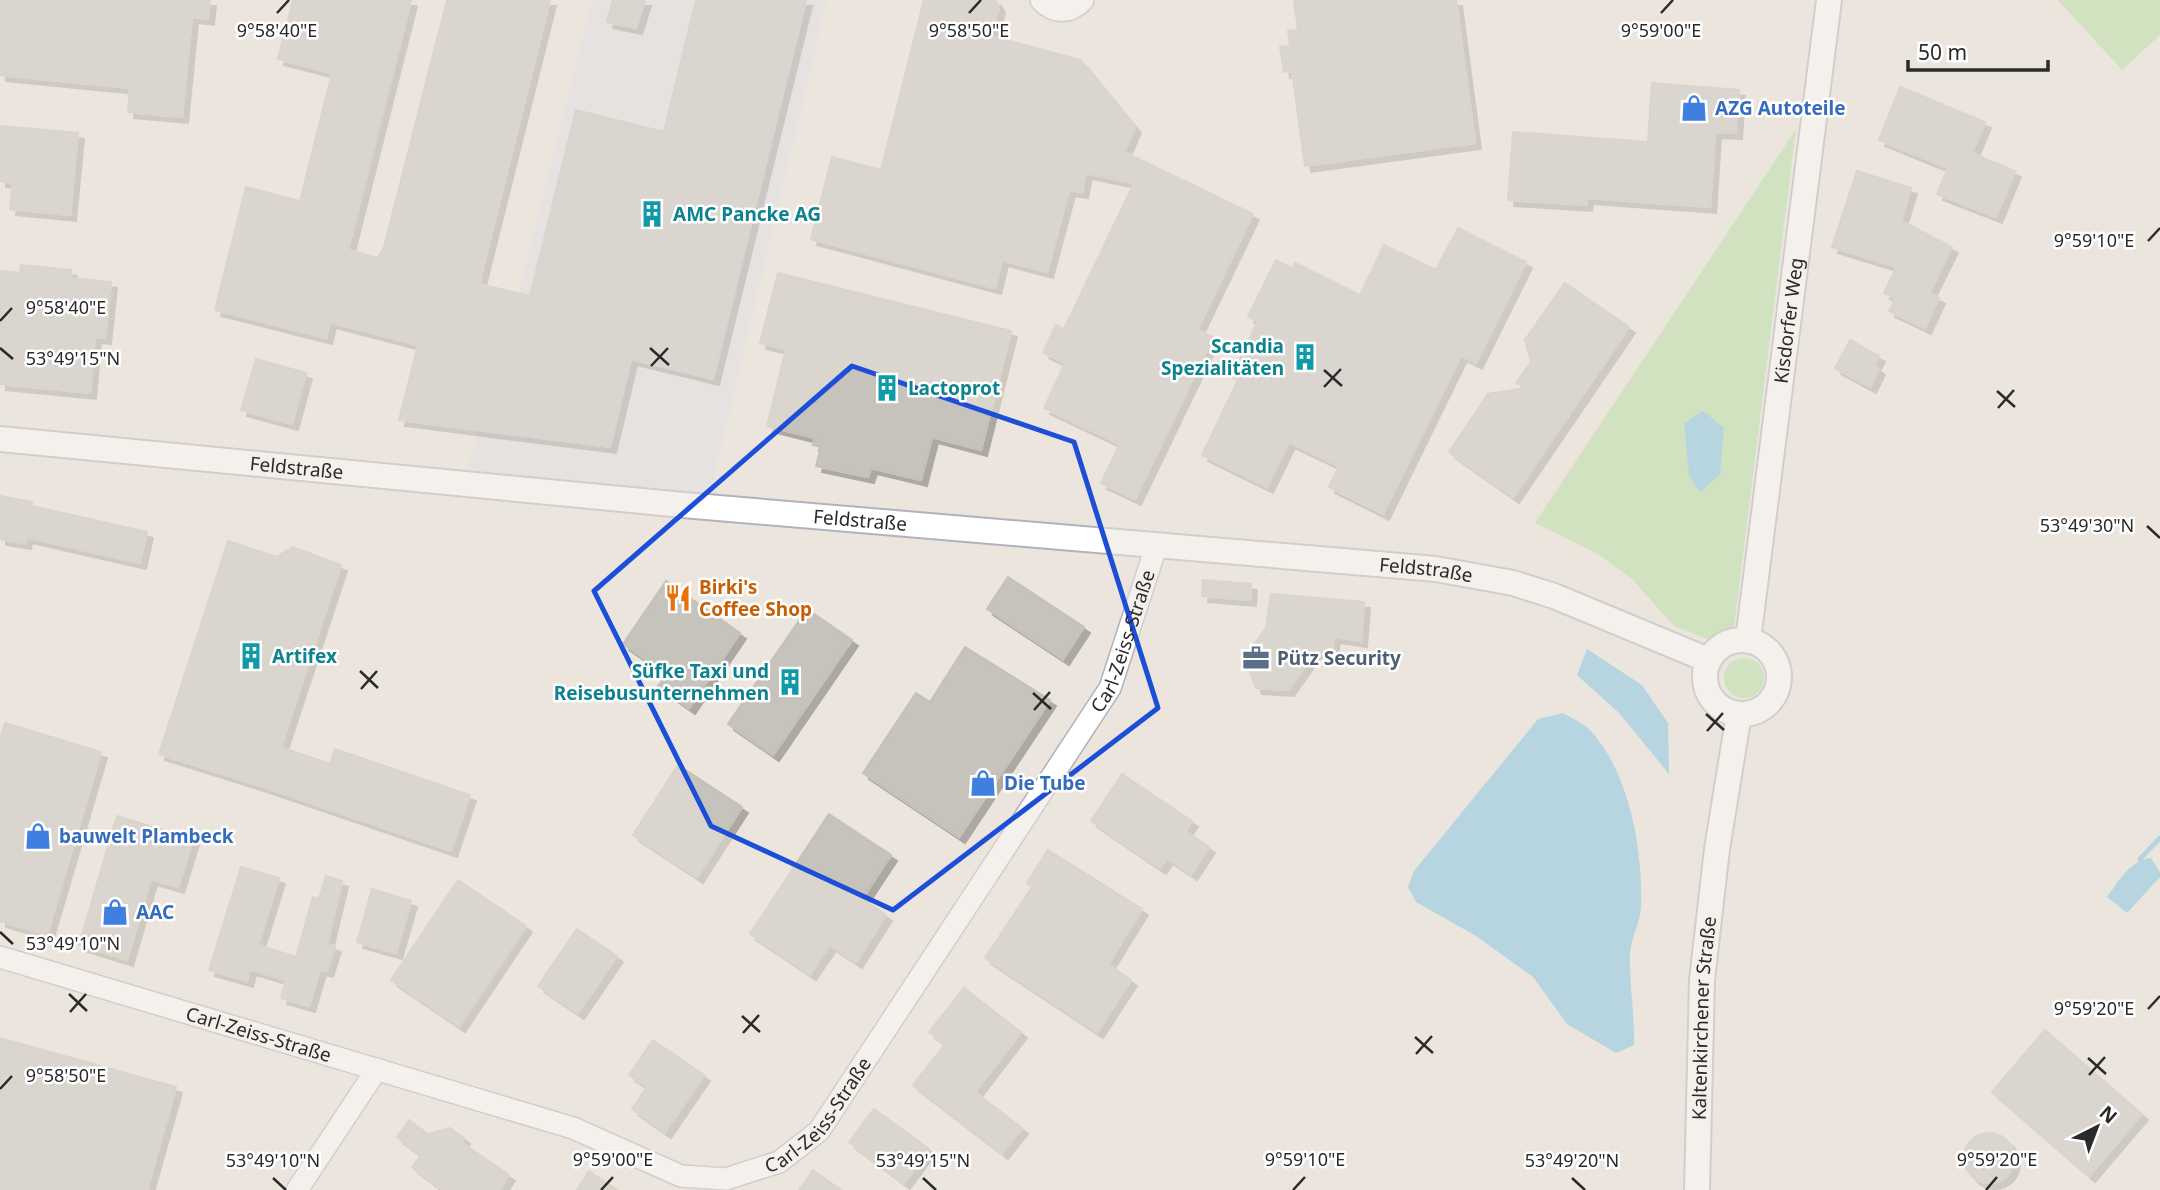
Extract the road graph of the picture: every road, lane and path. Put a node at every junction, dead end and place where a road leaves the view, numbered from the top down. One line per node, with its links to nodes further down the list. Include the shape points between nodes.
1 (1041, 0): 2 (street, via 1049,8 1066,11)
2 (1083, 0)
3 (1829, 0): 6 (street, Kisdorfer Weg)
4 (0, 439): 5 (street, Feldstraße)
5 (1156, 547): 7 (street, Feldstraße, via 1436,569 1513,583); 10 (street, Carl-Zeiss-Straße, via 1110,688 819,1131 779,1162 726,1179 681,1176 573,1128)
6 (1748, 640): 7 (street, via 1725,643); 8 (street, via 1770,653 1779,676 1772,699 1763,708)
7 (1708, 660): 8 (street, via 1705,684 1709,695 1717,705)
8 (1739, 714): 12 (street, Kaltenkirchener Straße, via 1702,980)
9 (0, 957): 10 (street, Carl-Zeiss-Straße)
10 (377, 1069): 11 (street)
11 (297, 1190)
12 (1697, 1190)

